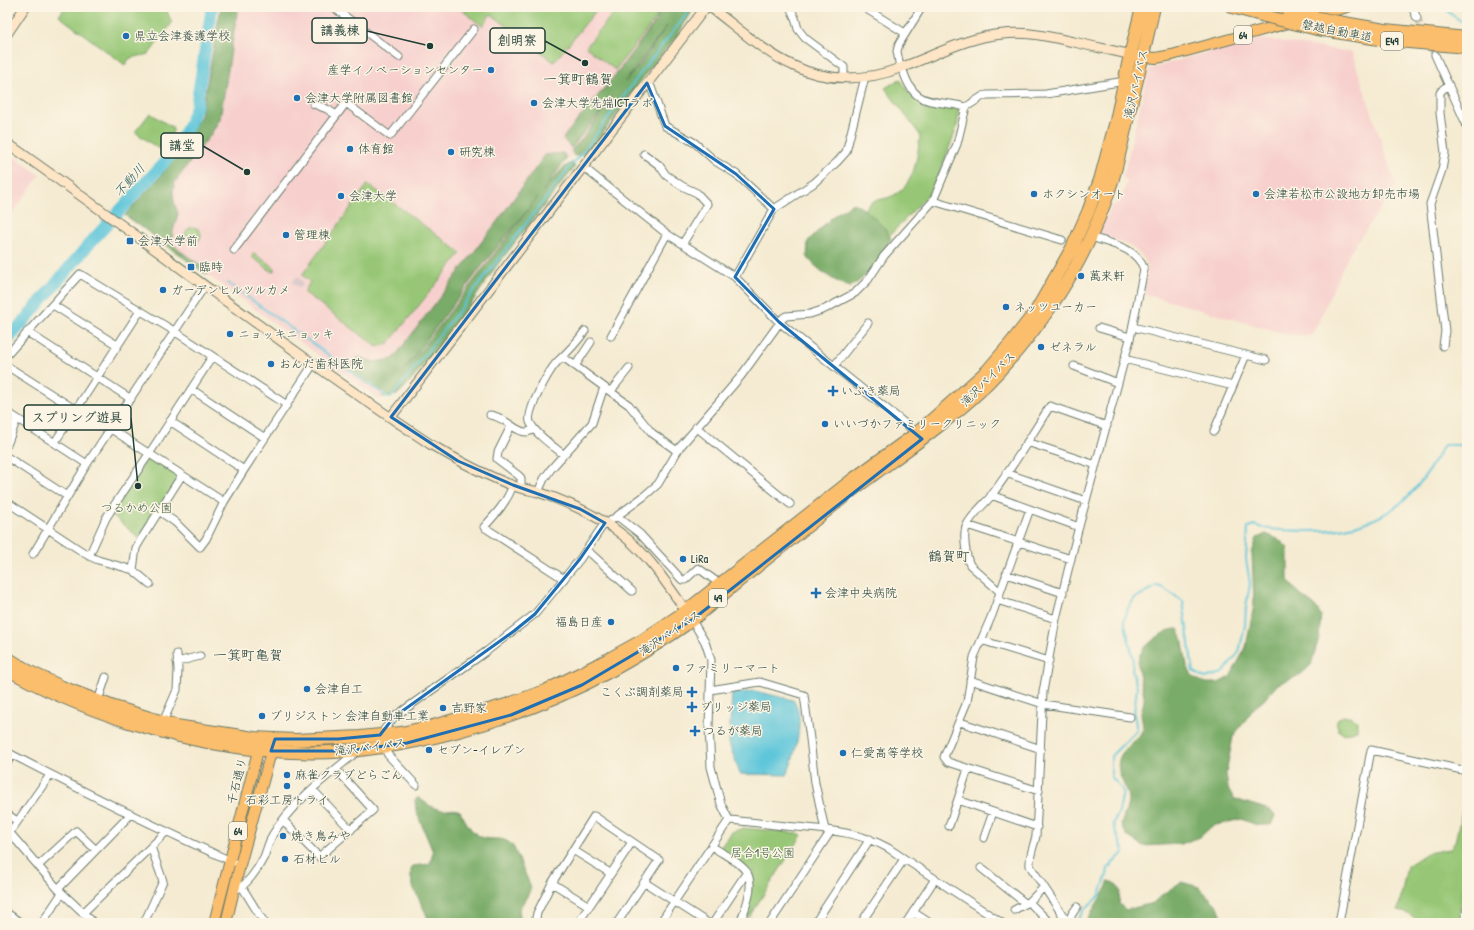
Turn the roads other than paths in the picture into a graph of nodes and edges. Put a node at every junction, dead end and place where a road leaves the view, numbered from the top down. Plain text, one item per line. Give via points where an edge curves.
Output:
1 (25, 7) edge
2 (332, 7) edge
3 (706, 7) edge
4 (710, 7) edge
5 (790, 7) edge
6 (922, 7) edge
7 (1142, 7) edge
8 (1154, 7) edge
9 (1232, 7) edge
10 (1348, 7) edge
11 (1412, 7) edge
12 (868, 11) edge
13 (1267, 12) edge
14 (1417, 18) tunnel mouth
15 (474, 29) dead end
16 (905, 33) junction
17 (7, 34) edge
18 (1467, 38) edge
19 (1467, 47) edge
20 (1137, 56) junction
21 (1434, 56) tunnel mouth
22 (398, 57) dead end
23 (901, 68) junction
24 (865, 77) junction
25 (844, 78) junction
26 (1119, 82) dead end
27 (647, 83) junction
28 (1448, 85) junction
29 (314, 104) dead end
30 (966, 107) junction
31 (336, 115) junction
32 (1467, 126) edge
33 (7, 142) edge
34 (644, 154) dead end
35 (583, 167) junction
36 (933, 200) junction
37 (774, 209) junction
38 (667, 234) junction
39 (1091, 237) junction
40 (1062, 240) dead end
41 (683, 243) junction
42 (234, 250) dead end
43 (735, 277) junction
44 (204, 287) junction
45 (53, 305) junction
46 (140, 311) junction
47 (779, 322) junction
48 (868, 324) dead end
49 (1132, 327) junction
50 (1099, 328) dead end
51 (585, 331) dead end
52 (27, 332) junction
53 (174, 332) junction
54 (611, 336) dead end
55 (1130, 336) junction
56 (591, 342) dead end
57 (117, 345) junction
58 (1443, 346) dead end
59 (7, 355) edge
60 (1246, 355) junction
61 (212, 356) junction
62 (563, 357) junction
63 (1124, 359) junction
64 (1266, 360) dead end
65 (314, 363) junction
66 (7, 366) edge
67 (575, 366) junction
68 (834, 366) junction
69 (1074, 366) dead end
70 (629, 368) dead end
71 (97, 377) junction
72 (1118, 383) junction
73 (1233, 386) junction
74 (191, 389) junction
75 (607, 389) junction
76 (131, 399) junction
77 (287, 405) junction
78 (76, 410) junction
79 (7, 412) edge
80 (490, 415) dead end
81 (391, 417) junction
82 (17, 419) junction
83 (170, 421) junction
84 (511, 426) junction
85 (1107, 426) junction
86 (696, 427) junction
87 (111, 429) junction
88 (535, 430) junction
89 (1214, 431) dead end
90 (919, 436) junction
91 (264, 438) junction
92 (54, 442) junction
93 (1027, 442) junction
94 (7, 446) edge
95 (677, 450) junction
96 (149, 454) junction
97 (563, 454) junction
98 (7, 457) edge
99 (87, 464) junction
100 (1096, 465) junction
101 (244, 470) junction
102 (1006, 473) junction
103 (182, 476) junction
104 (517, 487) junction
105 (538, 492) junction
106 (67, 496) junction
107 (991, 496) junction
108 (1086, 501) junction
109 (7, 502) edge
110 (224, 502) junction
111 (790, 504) dead end
112 (1030, 509) junction
113 (159, 511) junction
114 (617, 516) junction
115 (606, 524) junction
116 (967, 526) junction
117 (1079, 527) junction
118 (48, 528) junction
119 (1018, 542) junction
120 (587, 550) junction
121 (33, 554) dead end
122 (89, 556) junction
123 (1071, 559) junction
124 (133, 570) junction
125 (1006, 574) junction
126 (564, 579) junction
127 (150, 584) dead end
128 (720, 584) junction
129 (632, 591) dead end
130 (1000, 592) junction
131 (1063, 593) junction
132 (997, 600) junction
133 (689, 615) junction
134 (1056, 620) junction
135 (981, 640) junction
136 (177, 654) dead end
137 (200, 656) dead end
138 (7, 658) edge
139 (1049, 661) junction
140 (177, 662) junction
141 (7, 669) edge
142 (106, 677) dead end
143 (970, 680) junction
144 (710, 690) junction
145 (98, 701) junction
146 (1043, 704) junction
147 (1130, 717) dead end
148 (163, 722) junction
149 (960, 722) junction
150 (380, 735) junction
151 (275, 739) junction
152 (259, 744) junction
153 (384, 747) junction
154 (1041, 749) junction
155 (359, 750) junction
156 (271, 751) junction
157 (10, 754) edge
158 (7, 763) edge
159 (336, 769) junction
160 (968, 769) junction
161 (1467, 771) edge
162 (50, 775) junction
163 (416, 785) dead end
164 (313, 790) junction
165 (1039, 791) junction
166 (958, 800) junction
167 (993, 812) junction
168 (7, 814) edge
169 (131, 814) junction
170 (284, 820) junction
171 (729, 820) junction
172 (17, 821) junction
173 (949, 826) dead end
174 (1037, 826) junction
175 (351, 830) junction
176 (828, 830) junction
177 (166, 832) junction
178 (8, 834) edge
179 (984, 838) dead end
180 (870, 839) junction
181 (632, 842) junction
182 (151, 847) junction
183 (716, 849) dead end
184 (96, 850) junction
185 (573, 850) junction
186 (904, 859) junction
187 (230, 861) junction
188 (240, 865) junction
189 (38, 866) junction
190 (981, 868) dead end
191 (747, 872) junction
192 (610, 873) junction
193 (935, 879) junction
194 (644, 882) junction
195 (552, 883) junction
196 (1044, 887) junction
197 (238, 889) junction
198 (60, 891) junction
199 (674, 901) junction
200 (1027, 903) junction
201 (589, 906) junction
202 (1077, 907) dead end
203 (1467, 908) edge
204 (1014, 910) dead end
205 (7, 912) edge
206 (913, 912) junction
207 (82, 913) junction
208 (21, 923) edge
209 (42, 923) edge
210 (94, 923) edge
211 (144, 923) edge
212 (214, 923) edge
213 (226, 923) edge
214 (265, 923) edge
215 (535, 923) edge
216 (578, 923) edge
217 (617, 923) edge
218 (660, 923) edge
219 (708, 923) edge
220 (713, 923) edge
221 (740, 923) edge
222 (770, 923) edge
223 (815, 923) edge
224 (861, 923) edge
225 (906, 923) edge
226 (930, 923) edge
227 (1002, 923) edge
228 (1050, 923) edge
229 (1068, 923) edge
230 (1339, 923) edge
231 (1466, 923) edge

1 - 17 street
2 - 22 street
3 - 27 street
4 - 25 street via 763,47 792,65 819,74
5 - 25 street via 804,38 844,68
6 - 16 street
7 - 20 highway, 滝沢バイパス / 49
8 - 20 highway, 滝沢バイパス / 49
9 - 13 highway, 磐越自動車道 / E49
10 - 20 main road, 64 via 1172,55 1156,58
11 - 14 street
12 - 16 street
13 - 18 highway, 磐越自動車道 / E49, bridge via 1289,12 1386,30
13 - 19 highway, 磐越自動車道 / E49, bridge via 1317,29 1385,40
15 - 31 street via 390,136 346,103
16 - 23 street via 897,51
20 - 23 street via 1036,34 1003,34 972,40
20 - 39 highway, 滝沢バイパス / 49 via 1113,178
20 - 90 highway, 滝沢バイパス / 49 via 1088,212 1036,311 987,371
21 - 28 street
23 - 24 street
23 - 30 street via 908,85 922,99
24 - 25 street
24 - 37 street via 846,152 814,183
26 - 30 street via 1046,94 987,95
27 - 35 street
27 - 37 street via 651,87 665,126 695,143 715,161 736,174
28 - 32 street
28 - 58 street via 1440,93 1445,153 1430,204 1445,331
29 - 31 street via 327,108
30 - 36 street via 957,144
31 - 42 street
33 - 44 street via 107,213
34 - 41 street via 666,175 697,193 708,204
35 - 38 street
35 - 81 street
36 - 40 street
36 - 47 street via 855,293 825,310 786,316
37 - 43 street
38 - 41 street
38 - 54 street
39 - 49 street via 1127,249 1142,264 1144,269
39 - 90 highway, 滝沢バイパス / 49 via 1050,308 1018,348 979,391
41 - 43 street
43 - 47 street
44 - 53 street
44 - 65 street
45 - 46 street via 80,274
45 - 52 street
45 - 57 street
46 - 53 street
46 - 57 street
47 - 68 street
47 - 86 street via 741,376
48 - 68 street
49 - 55 street
49 - 60 street
50 - 55 street
51 - 62 street
52 - 59 street
52 - 71 street
53 - 61 street
53 - 76 street
55 - 63 street
56 - 67 street
57 - 71 street
60 - 64 street
60 - 73 street
61 - 74 street
61 - 77 street
62 - 67 street
62 - 88 street via 550,373 531,409 530,422
63 - 72 street
63 - 73 street
65 - 77 street
65 - 81 street
66 - 78 street
67 - 75 street
68 - 90 street
69 - 72 street
70 - 75 street
71 - 76 street
71 - 78 street
72 - 85 street
73 - 89 street
74 - 83 street
74 - 91 street
75 - 95 street via 629,404 652,433
75 - 97 street via 592,424
76 - 87 street
77 - 91 street
78 - 92 street
79 - 82 street
80 - 84 street via 500,417
81 - 104 street via 458,461
82 - 92 street
82 - 94 street
83 - 96 street
83 - 101 street
84 - 88 street via 526,432
84 - 104 street via 497,459 518,475 520,478
85 - 93 street via 1050,406
85 - 100 street
86 - 95 street
86 - 111 street
87 - 96 street
87 - 99 street
88 - 97 street
90 - 128 highway, 滝沢バイパス / 49 via 847,484
90 - 133 highway, 滝沢バイパス / 49
91 - 101 street
92 - 99 street
93 - 100 street
93 - 102 street
95 - 114 street via 658,484
96 - 103 street
96 - 122 street via 106,518
97 - 105 street via 544,479
98 - 106 street
99 - 106 street
100 - 108 street
101 - 110 street
102 - 107 street
102 - 108 street
103 - 110 street
103 - 113 street
104 - 105 street
104 - 126 street via 484,527
105 - 115 street via 580,509
106 - 118 street
107 - 112 street
107 - 116 street
108 - 117 street
109 - 118 street
110 - 113 street via 200,547 175,522
112 - 117 street
112 - 119 street
113 - 124 street via 136,548
114 - 115 street
114 - 128 street via 640,534 682,580 698,568
115 - 120 street
115 - 133 street via 628,540 652,563
116 - 119 street
116 - 130 street via 965,533 970,565
117 - 123 street
118 - 121 street
118 - 122 street
119 - 123 street
119 - 125 street
120 - 126 street
120 - 129 street
122 - 124 street
123 - 131 street
124 - 127 street
125 - 130 street
125 - 131 street
126 - 150 street via 535,614 394,718
128 - 133 highway, 滝沢バイパス / 49
130 - 132 street
131 - 134 street
132 - 134 street
132 - 135 street
133 - 144 street via 705,642 710,660
133 - 150 highway, 滝沢バイパス / 49 via 545,691 464,718 401,733
133 - 153 highway, 滝沢バイパス / 49 via 614,669 532,707 464,729
134 - 139 street
135 - 139 street
135 - 143 street via 974,657
136 - 140 street
137 - 140 street
138 - 145 highway, 滝沢バイパス / 49 via 30,672
139 - 146 street
140 - 148 street via 177,690
141 - 152 highway, 滝沢バイパス / 49 via 56,695 101,713 154,729 222,745
142 - 145 street
143 - 146 street
143 - 149 street via 967,702
144 - 171 street via 711,767 721,804
144 - 176 street via 760,682 804,695 814,783
145 - 148 highway, 滝沢バイパス / 49
146 - 147 street
146 - 154 street
148 - 152 highway, 滝沢バイパス / 49
149 - 154 street
149 - 160 street via 944,757 948,762
150 - 151 highway, 滝沢バイパス / 49 via 338,739
151 - 152 highway, 滝沢バイパス / 49
151 - 156 main road, 千石通り / 64
152 - 156 highway, 滝沢バイパス / 49
152 - 187 main road, 千石通り / 64
153 - 155 highway, 滝沢バイパス / 49
153 - 163 street via 388,755
154 - 165 street
155 - 156 highway, 滝沢バイパス / 49 via 294,753
155 - 159 street
156 - 188 main road, 千石通り / 64
157 - 158 street
157 - 162 street
159 - 164 street
159 - 175 street via 373,810
160 - 165 street
160 - 166 street
161 - 230 street via 1371,750
162 - 169 street
162 - 172 street
164 - 170 street
164 - 175 street
165 - 174 street
166 - 167 street
166 - 173 street
167 - 174 street
167 - 179 street
168 - 172 street
169 - 177 street
169 - 184 street
170 - 175 street via 319,857
170 - 197 street via 272,836 263,858 250,878
171 - 176 street
171 - 199 street
172 - 178 street
174 - 196 street via 1029,861
176 - 180 street
176 - 222 street
177 - 182 street
177 - 187 street
178 - 189 street
180 - 186 street
180 - 223 street
181 - 185 street via 594,816
181 - 192 street
181 - 194 street via 659,860
182 - 207 street
182 - 211 street via 163,881
183 - 191 street
184 - 189 street via 76,831
184 - 198 street
185 - 192 street
185 - 195 street
186 - 193 street
186 - 224 street
187 - 188 street
187 - 212 main road, 千石通り / 64
188 - 197 main road, 千石通り / 64
189 - 198 street
190 - 200 street
191 - 220 street
191 - 221 street via 750,888
192 - 201 street
193 - 206 street
193 - 227 street
194 - 199 street
194 - 217 street
195 - 201 street
195 - 215 street via 537,913
196 - 200 street
196 - 229 street
197 - 213 main road, 千石通り / 64
197 - 214 street
198 - 207 street
198 - 209 street
199 - 218 street
199 - 219 street
200 - 204 street
200 - 228 street
201 - 216 street
202 - 229 street
203 - 231 street
205 - 208 street
206 - 225 street
206 - 226 street
207 - 210 street

